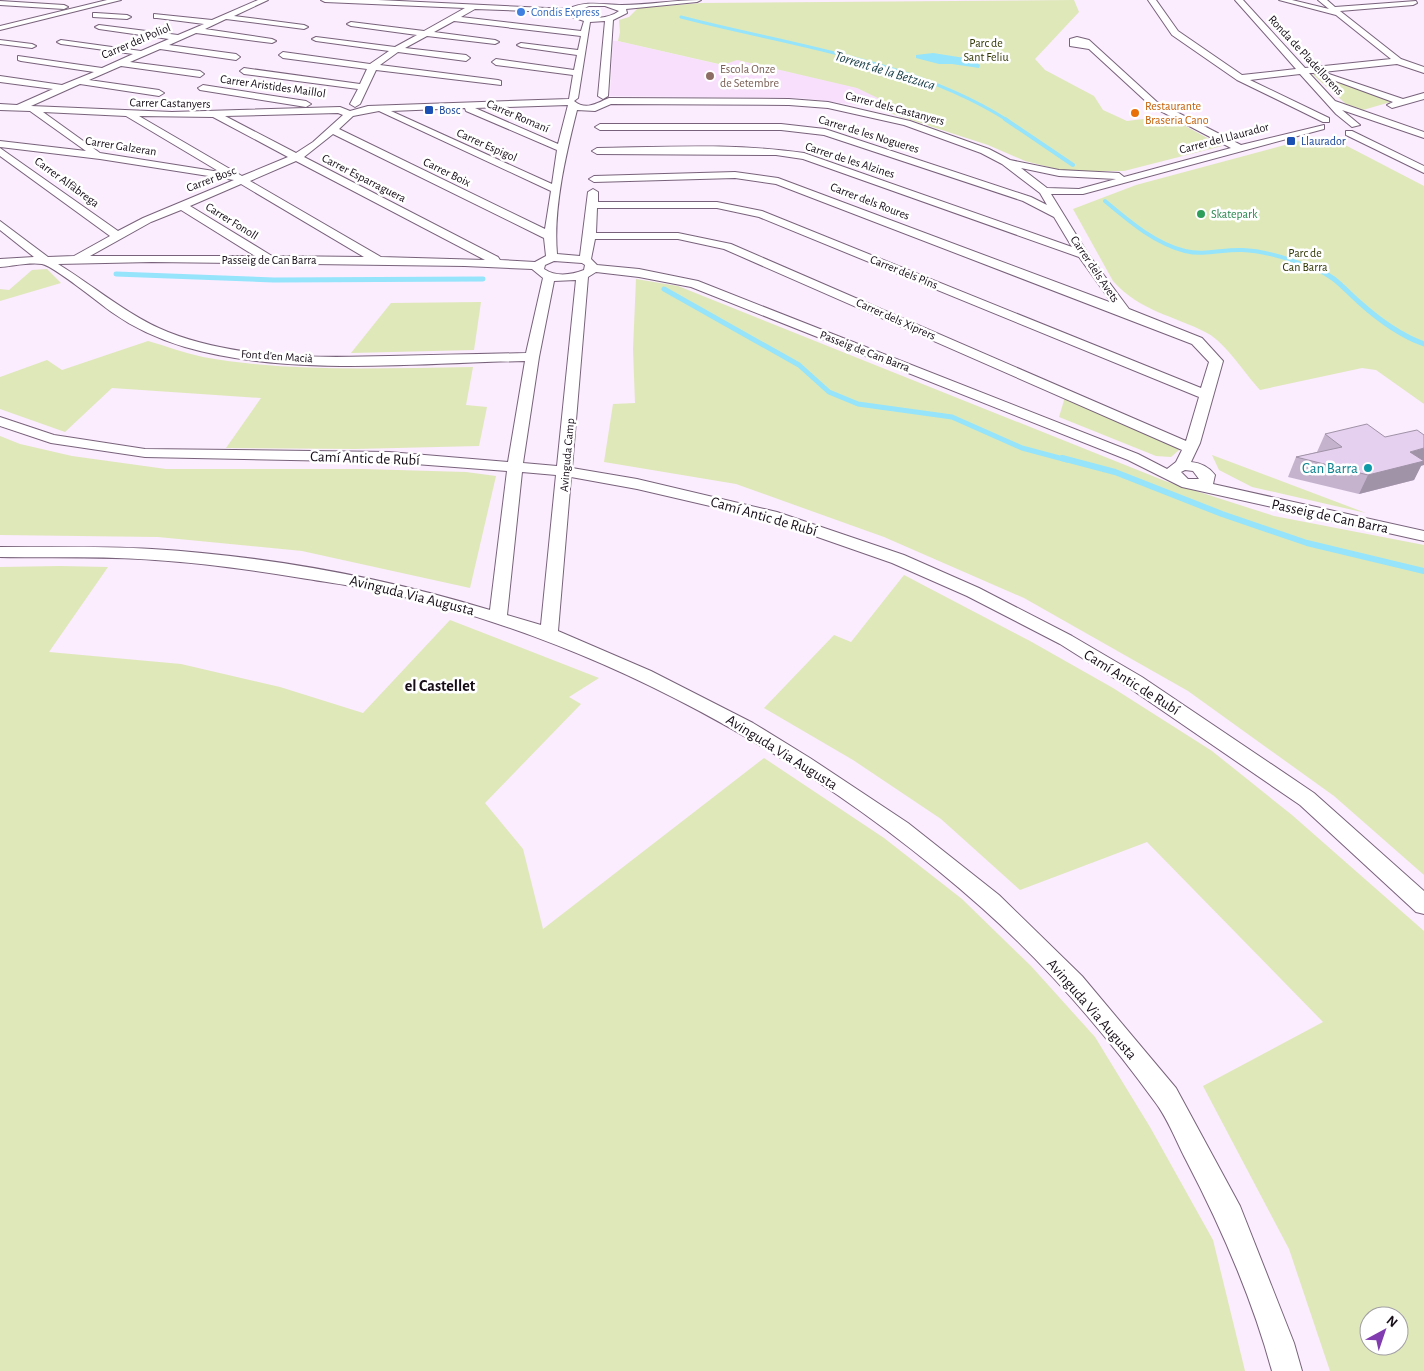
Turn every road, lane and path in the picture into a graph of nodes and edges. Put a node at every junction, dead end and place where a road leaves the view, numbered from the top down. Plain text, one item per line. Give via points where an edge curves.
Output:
1 (94, 0) edge
2 (117, 0) edge
3 (264, 0) edge
4 (326, 0) edge
5 (627, 0) edge
6 (697, 0) edge
7 (1152, 0) edge
8 (1239, 0) edge
9 (1283, 0) edge
10 (1322, 0) edge
11 (0, 2) edge
12 (1409, 2) edge
13 (474, 6) junction
14 (618, 6) junction
15 (86, 8) junction
16 (1424, 9) edge
17 (1336, 11) junction
18 (69, 12) junction
19 (570, 12) junction
20 (157, 16) dead end
21 (128, 17) dead end
22 (224, 17) junction
23 (0, 18) edge
24 (453, 18) junction
25 (609, 18) junction
26 (587, 19) junction
27 (35, 20) junction
28 (212, 22) junction
29 (19, 23) junction
30 (351, 24) dead end
31 (44, 27) dead end
32 (99, 27) dead end
33 (304, 27) dead end
34 (0, 28) edge
35 (194, 30) junction
36 (425, 33) junction
37 (585, 34) junction
38 (177, 37) junction
39 (316, 39) dead end
40 (272, 41) dead end
41 (0, 42) edge
42 (61, 42) dead end
43 (495, 42) dead end
44 (157, 45) junction
45 (521, 45) dead end
46 (32, 46) dead end
47 (1090, 46) dead end
48 (397, 49) junction
49 (140, 53) junction
50 (582, 53) junction
51 (283, 55) dead end
52 (236, 57) dead end
53 (21, 58) dead end
54 (466, 58) dead end
55 (1398, 61) junction
56 (496, 62) dead end
57 (117, 63) junction
58 (373, 66) junction
59 (102, 70) junction
60 (1424, 70) edge
61 (244, 71) dead end
62 (1308, 72) junction
63 (578, 73) junction
64 (200, 74) dead end
65 (1240, 78) junction
66 (0, 79) edge
67 (75, 81) junction
68 (498, 83) dead end
69 (362, 87) junction
70 (62, 88) junction
71 (203, 88) dead end
72 (159, 93) dead end
73 (1424, 96) edge
74 (604, 101) junction
75 (572, 102) junction
76 (1403, 102) junction
77 (355, 104) junction
78 (1334, 104) junction
79 (463, 106) junction
80 (0, 107) edge
81 (18, 108) junction
82 (32, 109) junction
83 (340, 109) junction
84 (368, 109) junction
85 (380, 110) junction
86 (350, 114) junction
87 (1362, 114) junction
88 (129, 115) junction
89 (217, 116) junction
90 (1346, 119) junction
91 (1323, 124) junction
92 (332, 130) junction
93 (1344, 131) junction
94 (1424, 135) edge
95 (0, 144) edge
96 (1239, 148) junction
97 (562, 150) junction
98 (0, 151) edge
99 (597, 152) junction
100 (100, 156) junction
101 (295, 158) junction
102 (1006, 162) junction
103 (1424, 170) edge
104 (1135, 176) junction
105 (240, 180) junction
106 (557, 190) junction
107 (1044, 191) junction
108 (1079, 192) junction
109 (181, 205) junction
110 (591, 205) junction
111 (1063, 210) junction
112 (0, 224) edge
113 (118, 236) junction
114 (550, 236) junction
115 (590, 236) junction
116 (1083, 255) junction
117 (552, 258) junction
118 (75, 259) junction
119 (269, 260) junction
120 (46, 261) junction
121 (379, 261) junction
122 (0, 263) edge
123 (500, 263) junction
124 (539, 266) junction
125 (586, 268) junction
126 (549, 277) junction
127 (1125, 312) junction
128 (532, 358) junction
129 (1206, 395) junction
130 (0, 421) edge
131 (1191, 448) junction
132 (515, 466) junction
133 (566, 471) junction
134 (1190, 473) junction
135 (1424, 536) edge
136 (0, 552) edge
137 (498, 617) junction
138 (549, 634) junction
139 (1424, 906) edge
140 (1287, 1371) edge

1 - 15 street
2 - 15 street
3 - 22 street, Carrer del Poliol
4 - 13 street
5 - 14 street
6 - 14 street
7 - 65 street via 1175,33
8 - 62 street, Ronda de Pladellorens
9 - 17 street
10 - 17 street
11 - 15 street
12 - 16 street
12 - 17 street
13 - 19 street
13 - 24 street
14 - 19 street via 582,5
14 - 25 street via 623,13
15 - 18 street
17 - 55 street
18 - 21 street
18 - 27 street
19 - 26 street
20 - 28 street
22 - 28 street, Carrer del Poliol
22 - 33 street
23 - 27 street
24 - 36 street
24 - 37 street
25 - 26 street
25 - 74 street, Avinguda Camp
26 - 37 street
27 - 29 street
28 - 35 street, Carrer del Poliol
29 - 31 street
29 - 34 street
30 - 36 street
32 - 38 street
35 - 38 street, Carrer del Poliol
35 - 40 street
36 - 43 street
36 - 48 street
37 - 50 street
38 - 44 street, Carrer del Poliol
39 - 48 street
41 - 46 street
42 - 49 street
44 - 49 street, Carrer del Poliol
44 - 52 street
45 - 50 street
47 - 96 street via 1154,104
48 - 54 street
48 - 58 street
49 - 57 street, Carrer del Poliol
50 - 63 street
51 - 58 street
53 - 59 street
55 - 60 street
55 - 62 street
56 - 63 street
57 - 59 street, Carrer del Poliol
57 - 64 street
58 - 68 street
58 - 69 street
59 - 67 street, Carrer del Poliol
61 - 69 street
62 - 65 street
62 - 76 street
62 - 78 street, Ronda de Pladellorens
63 - 75 street
65 - 91 street
66 - 70 street
67 - 70 street, Carrer del Poliol
67 - 72 street
69 - 77 street
70 - 81 street, Carrer del Poliol
71 - 83 street, Carrer Aristides Maillol
73 - 76 street
74 - 75 street via 585,108
74 - 75 street via 586,95
74 - 99 street, Avinguda Camp
74 - 102 street, Carrer dels Castanyers via 828,104 907,123
75 - 79 street
75 - 97 street
76 - 87 street
77 - 83 street
77 - 84 street
78 - 87 street
78 - 90 street, Ronda de Pladellorens
79 - 85 street
79 - 97 street, Carrer Romaní
80 - 81 street, Carrer Castanyers
81 - 82 street, Carrer Castanyers
82 - 88 street, Carrer Castanyers
82 - 100 street
83 - 86 street
83 - 89 street, Carrer Castanyers
84 - 85 street
84 - 86 street
85 - 106 street, Carrer Espigol
86 - 92 street, Carrer Bosc
87 - 90 street
87 - 94 street
88 - 89 street, Carrer Castanyers
88 - 105 street
89 - 101 street, Carrer Esparraguera
90 - 93 street, Ronda de Pladellorens
91 - 93 street
91 - 93 street via 1338,120
91 - 96 street, Carrer del Llaurador
92 - 101 street, Carrer Bosc
92 - 114 street, Carrer Boix
93 - 103 street
95 - 100 street, Carrer Galzeran
96 - 104 street, Carrer del Llaurador
97 - 106 street
98 - 113 street, Carrer Alfàbrega
99 - 110 street, Avinguda Camp
99 - 111 street, Carrer de les Nogueres via 781,127 825,132
99 - 116 street, Carrer de les Alzines via 677,150 776,152 804,156
99 - 127 street, Carrer dels Roures via 778,181
100 - 105 street, Carrer Galzeran
101 - 105 street, Carrer Bosc
101 - 123 street, Carrer Esparraguera
102 - 104 street, Carrer del Llaurador via 1059,173
102 - 107 street, Carrer dels Castanyers
104 - 107 street, Carrer del Llaurador via 1066,183
104 - 108 street, Carrer del Llaurador
105 - 109 street, Carrer Bosc
105 - 121 street, Carrer Galzeran
106 - 114 street
107 - 108 street, Carrer del Llaurador
107 - 111 street, Carrer dels Castanyers
108 - 111 street
109 - 113 street, Carrer Bosc
109 - 119 street, Carrer Fonoll
110 - 115 street, Avinguda Camp
110 - 129 street, Carrer dels Pins via 717,205 762,214
111 - 116 street, Carrer dels Avets
112 - 120 street, Font d'en Macià
113 - 118 street, Carrer Bosc
114 - 117 street
115 - 125 street, Avinguda Camp
115 - 131 street, Carrer dels Xiprers via 678,236 727,246
116 - 127 street, Carrer dels Avets
117 - 124 street
117 - 125 street
118 - 119 street, Passeig de Can Barra
118 - 120 street, Passeig de Can Barra
119 - 121 street, Passeig de Can Barra
120 - 122 street, Passeig de Can Barra
120 - 128 street, Font d'en Macià via 120,312 162,334 224,352 268,358 342,361
121 - 123 street, Passeig de Can Barra
123 - 124 street, Passeig de Can Barra
124 - 126 street via 538,270
125 - 126 street
125 - 133 street, Avinguda Camp
125 - 134 street, Passeig de Can Barra via 639,273 694,284 1144,464
126 - 128 street
127 - 129 street, Carrer dels Avets via 1197,341 1216,361
128 - 132 street
129 - 131 street, Carrer dels Avets
130 - 132 street, Camí Antic de Rubí via 51,439 145,453 389,457
131 - 134 street via 1197,460
132 - 133 street, Camí Antic de Rubí
132 - 137 street
133 - 138 street, Avinguda Camp
133 - 139 street, Camí Antic de Rubí via 772,515 898,558 973,592 1074,645 1135,682 1307,799
134 - 135 street, Passeig de Can Barra via 1223,492
136 - 137 street, Avinguda Via Augusta via 150,554 275,567 373,584
137 - 138 street, Avinguda Via Augusta
138 - 140 street, Avinguda Via Augusta via 691,698 803,762 901,829 991,902 1074,983 1167,1098 1230,1216

